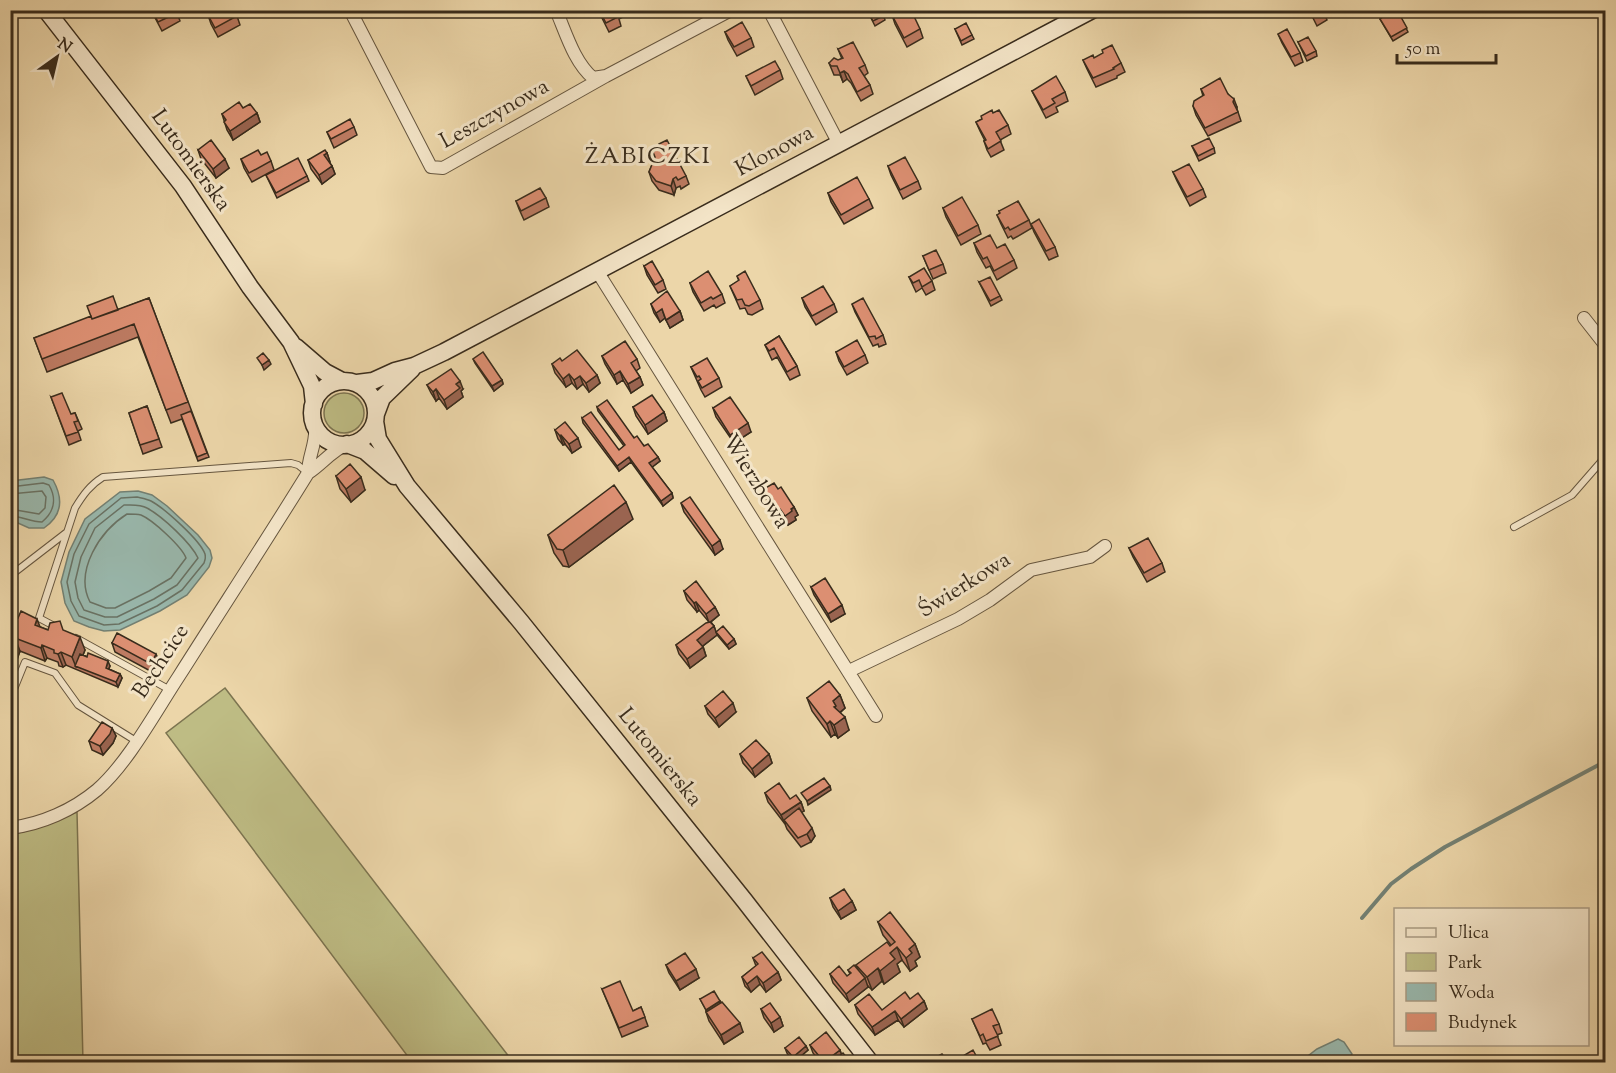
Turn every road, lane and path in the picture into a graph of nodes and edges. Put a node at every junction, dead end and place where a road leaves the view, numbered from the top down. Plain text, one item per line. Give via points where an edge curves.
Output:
1 (46, 10) edge
2 (350, 10) edge
3 (556, 10) edge
4 (731, 10) edge
5 (770, 10) edge
6 (1092, 10) edge
7 (606, 76) junction
8 (839, 144) junction
9 (597, 271) junction
10 (1584, 318) dead end
11 (291, 342) junction
12 (1605, 346) edge
13 (414, 366) junction
14 (349, 382) junction
15 (314, 404) junction
16 (376, 418) junction
17 (315, 426) junction
18 (347, 444) junction
19 (1605, 456) edge
20 (308, 472) junction
21 (407, 486) junction
22 (1514, 527) dead end
23 (68, 531) junction
24 (1105, 546) dead end
25 (10, 576) edge
26 (59, 628) edge
27 (69, 634) edge
28 (849, 671) junction
29 (170, 690) junction
30 (10, 699) edge
31 (876, 716) dead end
32 (136, 741) junction
33 (10, 828) edge
34 (870, 1062) edge

1 - 11 main road, Lutomierska via 183,186
2 - 7 street, Leszczynowa via 430,167 443,168
3 - 7 street via 585,71 593,78
4 - 7 street
5 - 8 street
6 - 8 main road, Klonowa
8 - 9 main road, Klonowa
9 - 13 main road, Klonowa
9 - 28 street, Wierzbowa
10 - 12 street
11 - 14 main road, Lutomierska via 325,372
11 - 15 main road, Lutomierska via 312,386
13 - 14 main road, Klonowa via 373,381
13 - 16 main road, Klonowa via 382,398
14 - 15 main road via 327,386
14 - 16 main road via 369,392
15 - 17 main road
16 - 18 main road via 362,440
16 - 21 main road, Lutomierska via 378,439
17 - 18 main road via 325,438
17 - 20 street, Bechcice
18 - 20 street, Bechcice
18 - 21 main road, Lutomierska via 364,451
19 - 22 lane via 1572,495
20 - 23 lane via 291,463 103,477 83,495
20 - 29 street, Bechcice
21 - 34 main road, Lutomierska via 521,622
23 - 25 lane
23 - 26 lane via 39,618
24 - 28 street, Świerkowa via 1090,557 1030,570 958,619
27 - 29 lane
28 - 31 street, Wierzbowa
29 - 32 street, Bechcice
30 - 32 lane via 25,662 55,673 78,705
32 - 33 street, Bechcice via 109,777 86,799 45,819

